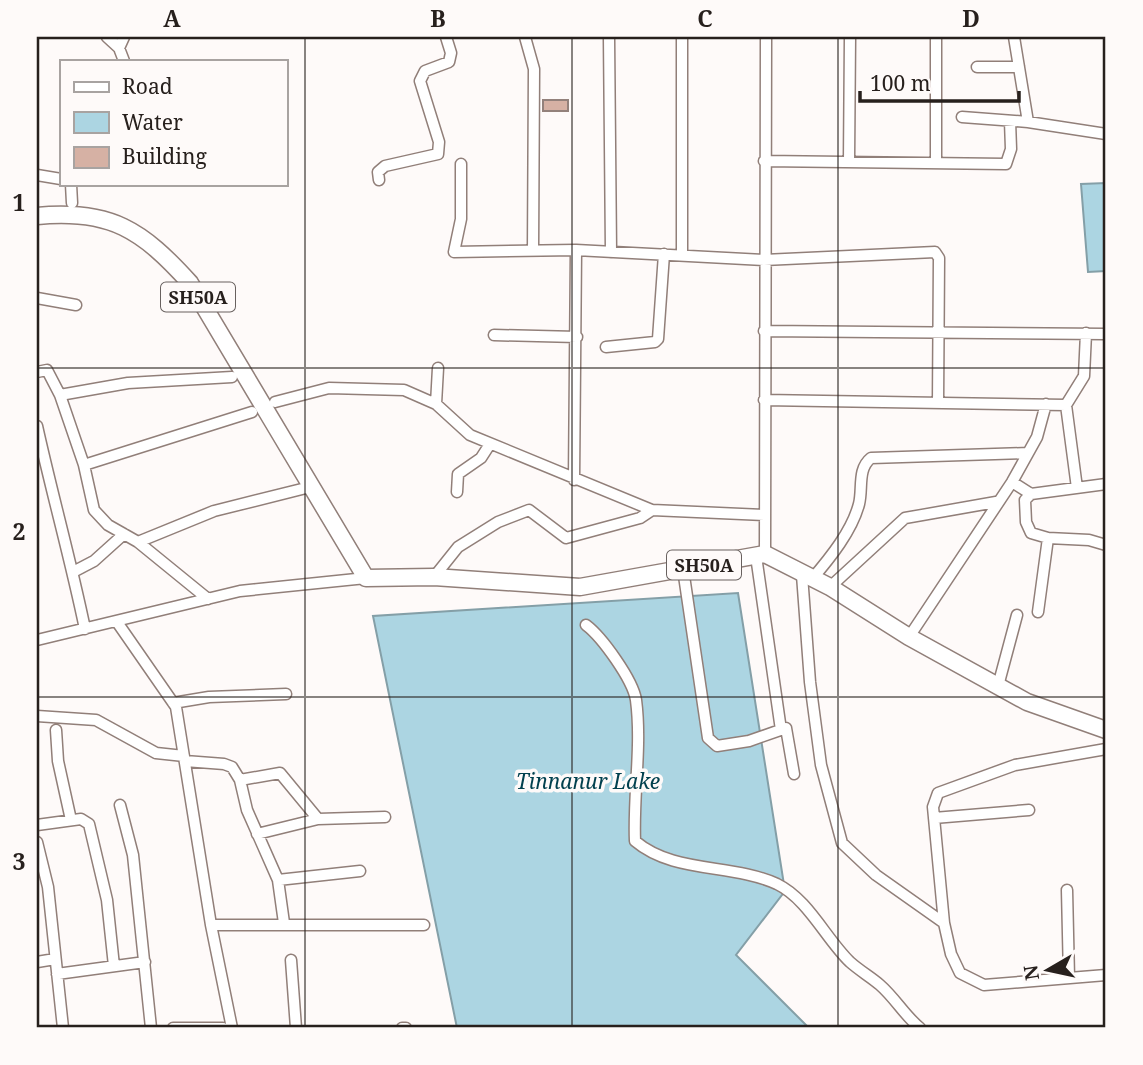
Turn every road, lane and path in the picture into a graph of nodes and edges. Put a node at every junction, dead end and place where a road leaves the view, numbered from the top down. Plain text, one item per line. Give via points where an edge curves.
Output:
1 (107, 37) edge
2 (124, 37) edge
3 (446, 37) edge
4 (524, 37) edge
5 (610, 37) edge
6 (682, 37) edge
7 (766, 37) edge
8 (850, 37) edge
9 (936, 37) edge
10 (1014, 37) edge
11 (120, 48) junction
12 (124, 60) edge
13 (1019, 66) junction
14 (977, 67) dead end
15 (962, 117) dead end
16 (1010, 121) junction
17 (1028, 122) junction
18 (1106, 134) edge
19 (764, 161) junction
20 (849, 161) junction
21 (936, 161) junction
22 (460, 164) dead end
23 (37, 175) edge
24 (60, 179) edge
25 (379, 180) dead end
26 (71, 186) edge
27 (72, 203) dead end
28 (37, 216) edge
29 (576, 250) junction
30 (533, 251) junction
31 (611, 251) junction
32 (664, 254) junction
33 (682, 256) junction
34 (764, 260) junction
35 (37, 298) edge
36 (76, 305) dead end
37 (764, 331) junction
38 (940, 332) junction
39 (1086, 334) junction
40 (1106, 334) edge
41 (494, 335) dead end
42 (577, 337) junction
43 (606, 347) dead end
44 (438, 368) dead end
45 (37, 372) edge
46 (232, 377) dead end
47 (60, 395) junction
48 (764, 400) junction
49 (275, 402) dead end
50 (938, 403) junction
51 (436, 404) junction
52 (1046, 404) junction
53 (1066, 405) junction
54 (252, 412) dead end
55 (37, 426) edge
56 (490, 444) junction
57 (1028, 453) junction
58 (84, 465) junction
59 (574, 480) junction
60 (1012, 482) junction
61 (1106, 484) edge
62 (310, 487) junction
63 (1077, 488) junction
64 (457, 492) dead end
65 (1031, 494) junction
66 (996, 502) junction
67 (652, 510) junction
68 (765, 515) junction
69 (124, 534) junction
70 (1048, 538) junction
71 (138, 542) junction
72 (1106, 545) edge
73 (761, 555) junction
74 (683, 569) junction
75 (73, 572) junction
76 (434, 577) junction
77 (807, 577) junction
78 (366, 578) junction
79 (830, 587) junction
80 (208, 599) junction
81 (1038, 612) dead end
82 (1017, 615) dead end
83 (117, 622) junction
84 (586, 625) dead end
85 (85, 629) junction
86 (909, 637) junction
87 (37, 640) edge
88 (998, 686) junction
89 (286, 694) dead end
90 (173, 703) junction
91 (37, 716) edge
92 (56, 730) dead end
93 (781, 730) junction
94 (1106, 730) edge
95 (1106, 750) edge
96 (184, 759) junction
97 (794, 774) dead end
98 (240, 780) junction
99 (120, 805) dead end
100 (1029, 810) dead end
101 (385, 817) dead end
102 (934, 818) junction
103 (71, 820) junction
104 (318, 820) junction
105 (37, 825) edge
106 (257, 834) junction
107 (37, 842) edge
108 (360, 871) dead end
109 (278, 880) junction
110 (1067, 890) dead end
111 (284, 923) junction
112 (944, 923) junction
113 (211, 925) junction
114 (424, 925) dead end
115 (55, 959) junction
116 (290, 960) dead end
117 (37, 962) edge
118 (145, 962) junction
119 (114, 966) junction
120 (57, 974) junction
121 (1106, 975) edge
122 (1069, 978) junction
123 (189, 1027) edge
124 (63, 1028) edge
125 (151, 1028) edge
126 (173, 1028) edge
127 (223, 1028) edge
128 (232, 1028) edge
129 (296, 1028) edge
130 (920, 1028) edge

1 - 11 street
2 - 11 street
3 - 25 street via 449,62 425,71 421,81 439,142 438,154 385,166 378,172
4 - 30 street via 534,69
5 - 31 street
6 - 33 street
7 - 19 street
8 - 20 street
9 - 21 street
10 - 13 street
11 - 12 street
13 - 14 street
13 - 17 street
15 - 16 street
16 - 17 street
16 - 21 street via 1011,149 1006,164
17 - 18 street
19 - 20 street
19 - 34 street
20 - 21 street
22 - 30 street via 461,219 454,252
23 - 24 street
26 - 27 street
28 - 62 main road, SH50A via 90,217 120,225 145,237 163,253 190,283
29 - 30 street
29 - 31 street
29 - 42 street
31 - 32 street
32 - 33 street
32 - 43 street via 658,339
33 - 34 street
34 - 37 street
34 - 38 street via 930,250 939,258
35 - 36 street
37 - 38 street
37 - 48 street
38 - 39 street
38 - 50 street
39 - 40 street
39 - 53 street via 1084,376
41 - 42 street
42 - 59 street
44 - 51 street
45 - 47 street via 47,370
46 - 47 street via 128,383
47 - 58 street
48 - 50 street
48 - 68 street
49 - 51 street via 329,388 404,390
50 - 52 street
51 - 56 street via 470,436
52 - 53 street
52 - 57 street
53 - 63 street
54 - 58 street
55 - 75 street
56 - 59 street
56 - 64 street via 481,458 458,474
57 - 60 street
57 - 77 street via 871,458 862,470 853,518 828,561
58 - 69 street via 94,510
59 - 67 street
60 - 65 street
60 - 66 street
61 - 63 street
62 - 71 street via 214,511
62 - 78 main road, SH50A
63 - 65 street
65 - 70 street via 1025,500 1028,529
66 - 79 street via 905,518
66 - 86 street
67 - 68 street
67 - 76 street via 640,518 566,538 529,510 498,522 458,547
68 - 73 street
69 - 71 street
69 - 75 street via 94,561
70 - 72 street
70 - 81 street
71 - 80 street
73 - 74 main road, SH50A
73 - 77 main road, SH50A
73 - 93 street
74 - 76 main road, SH50A via 580,587
74 - 93 street via 708,738 717,747
75 - 85 street
76 - 78 main road, SH50A
77 - 79 main road, SH50A
77 - 112 street via 810,682 821,765 842,843 876,875
78 - 80 street via 240,591
79 - 86 main road, SH50A
80 - 83 street
82 - 88 street
83 - 85 street
83 - 90 street
84 - 130 street via 617,662 636,698 635,841 651,854 779,885 850,962 880,985
85 - 87 street
86 - 88 main road, SH50A
88 - 94 main road, SH50A via 1027,702
89 - 90 street
90 - 96 street
91 - 96 street via 96,720 148,749
92 - 103 street
93 - 97 street via 786,728
95 - 102 street via 1015,765 944,790 934,799
96 - 98 street via 232,767
96 - 113 street
98 - 104 street via 280,773
98 - 106 street
99 - 118 street via 133,855
100 - 102 street
101 - 104 street
102 - 112 street
103 - 105 street
103 - 119 street via 85,821 93,831
104 - 106 street
106 - 109 street
107 - 115 street via 48,887
108 - 109 street
109 - 111 street
110 - 122 street
111 - 113 street
111 - 114 street
112 - 122 street via 960,973 972,981 984,985
113 - 128 street
115 - 117 street
115 - 120 street
116 - 129 street
118 - 119 street
118 - 125 street
119 - 120 street
120 - 124 street
121 - 122 street
123 - 126 street
123 - 127 street

